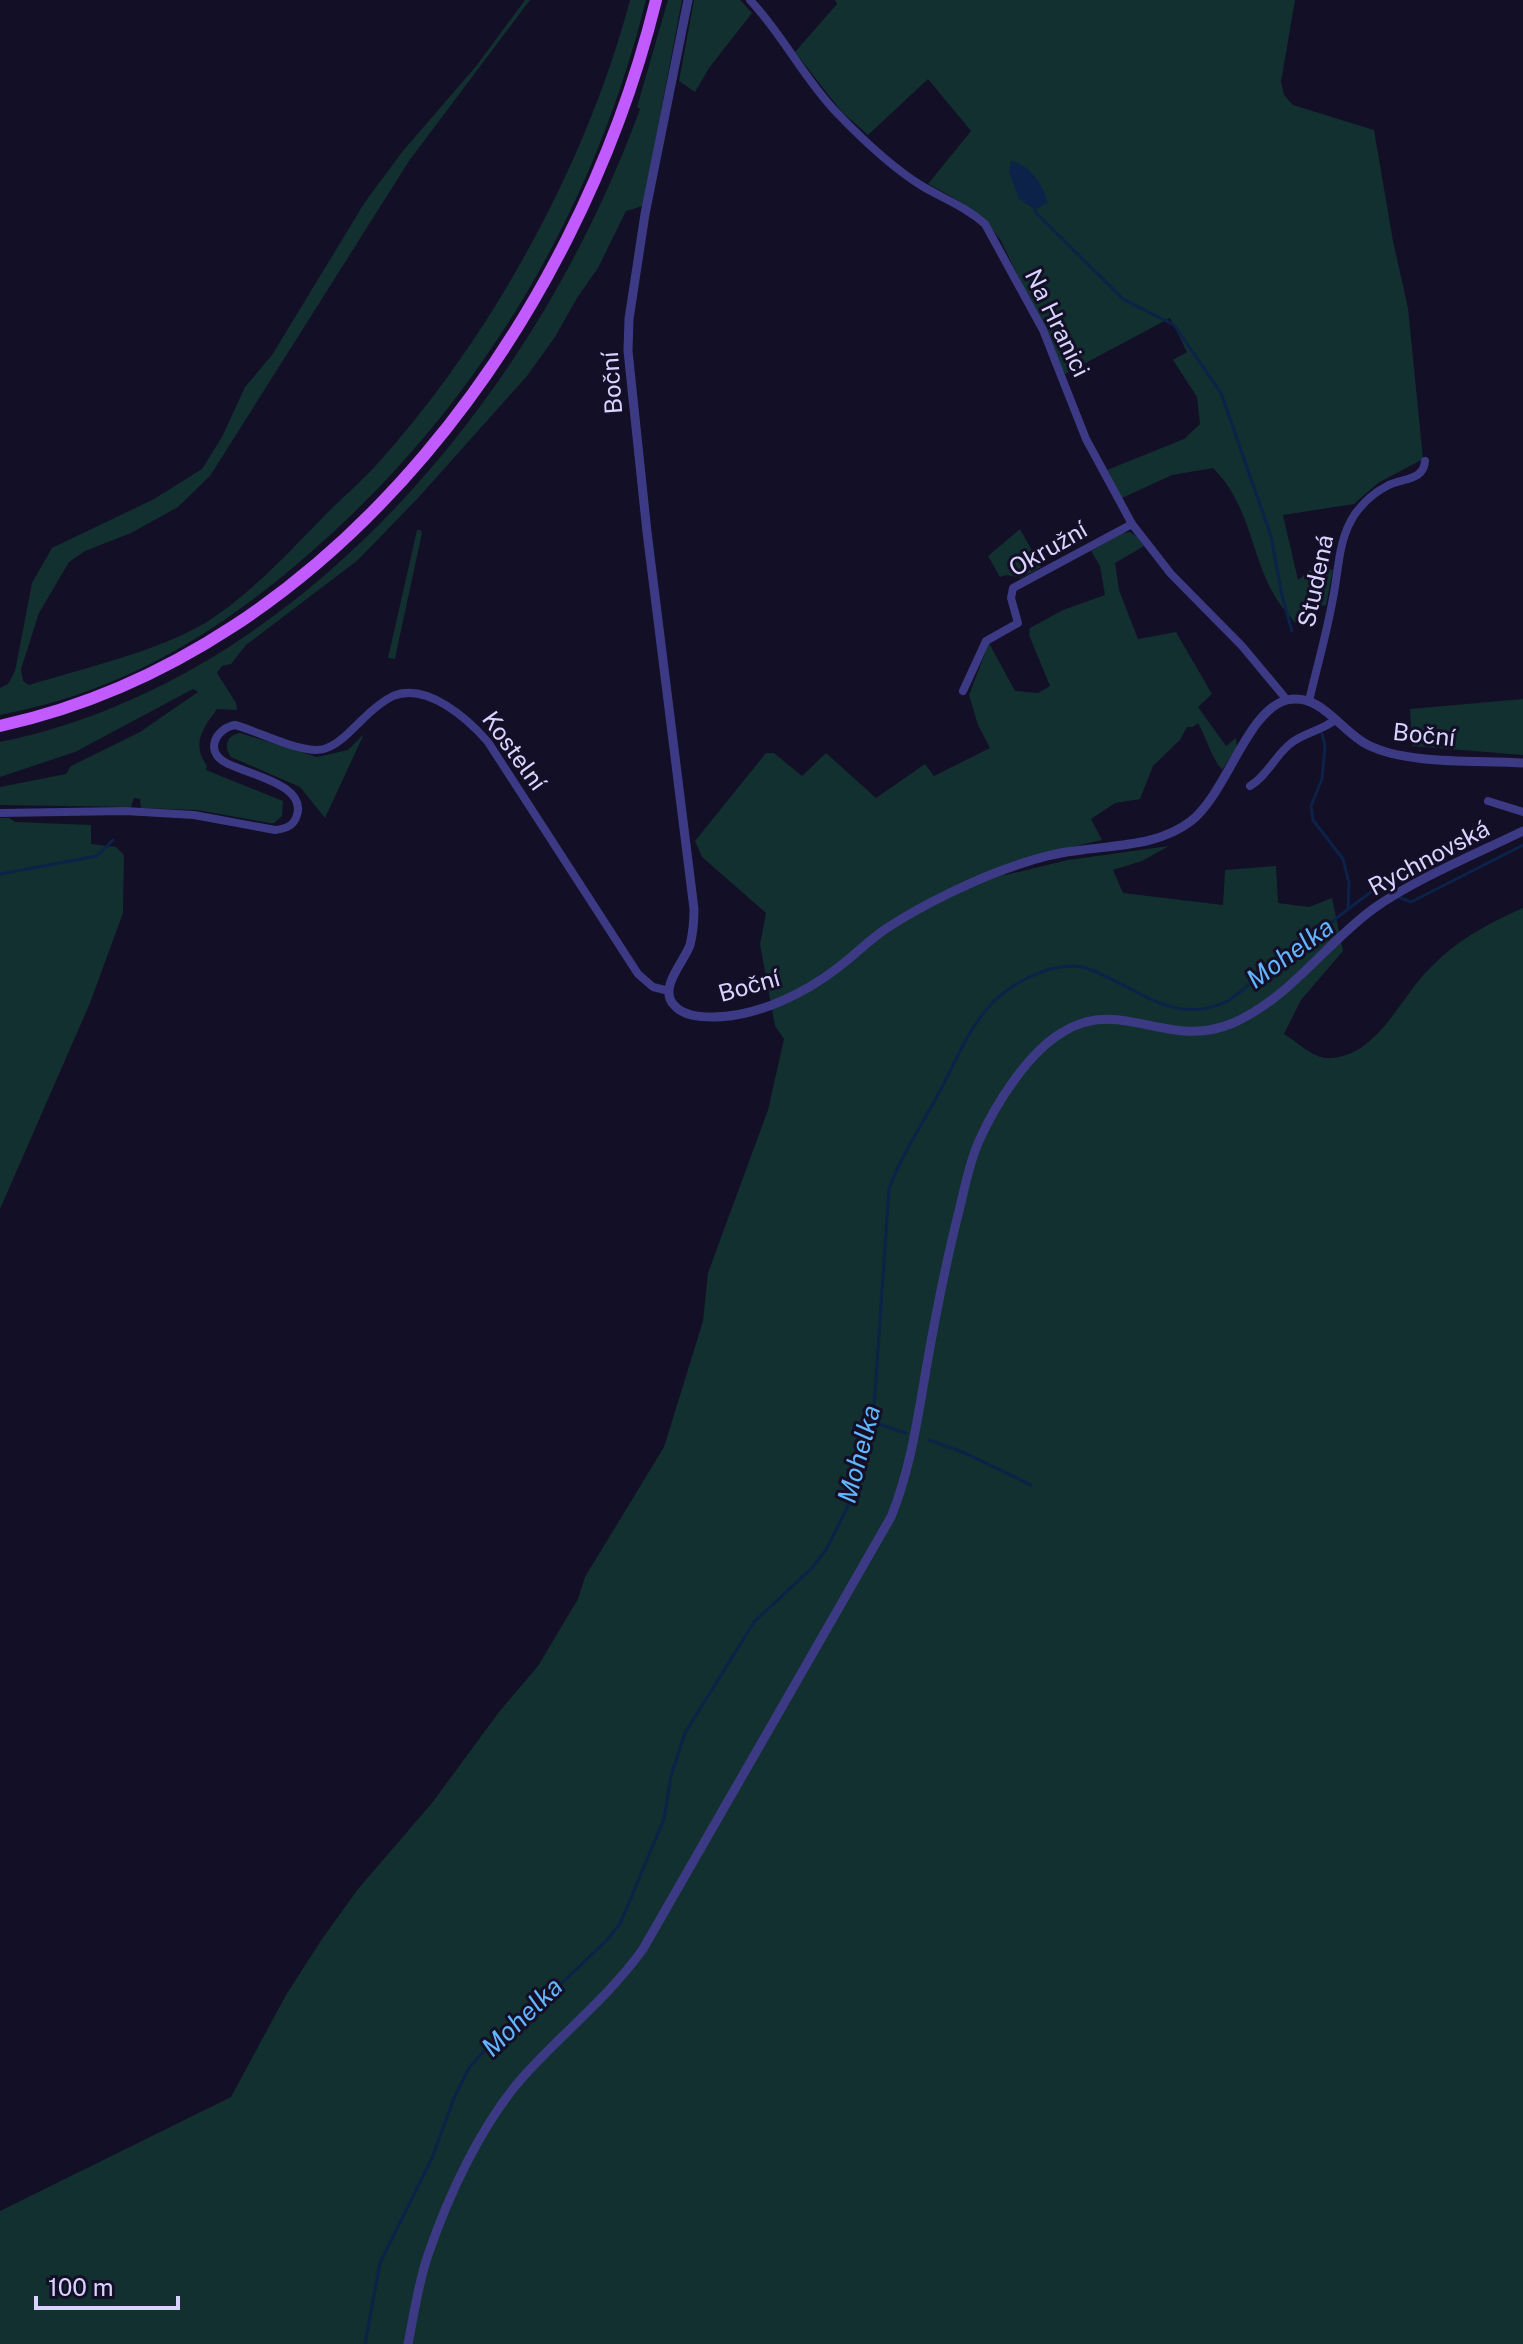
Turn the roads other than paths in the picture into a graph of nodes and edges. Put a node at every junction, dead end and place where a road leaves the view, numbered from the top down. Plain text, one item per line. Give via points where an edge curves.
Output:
1 (656, 0) edge
2 (688, 0) edge
3 (750, 0) edge
4 (1425, 461) dead end
5 (1132, 524) junction
6 (963, 691) dead end
7 (1287, 700) junction
8 (1309, 701) junction
9 (1335, 720) junction
10 (0, 726) edge
11 (1523, 763) edge
12 (1250, 786) dead end
13 (1488, 801) dead end
14 (1523, 812) edge
15 (0, 813) edge
16 (1523, 831) edge
17 (669, 991) junction
18 (408, 2344) edge

1 - 10 main road via 618,127 576,226 494,364 417,462 303,573 209,642 112,693
2 - 17 street, Boční via 629,319 628,351 694,909 692,936
3 - 5 street, Na Hranici via 837,114 900,170 985,224 1043,330 1086,439
4 - 8 street, Studená via 1419,475 1387,485 1350,522
5 - 6 street, Okružní via 1013,588 1018,623 986,641
5 - 7 street, Na Hranici
7 - 8 street
7 - 17 street, Boční via 1258,720 1215,795 1179,830 1147,842 1077,850 1017,865 886,928 837,969 750,1012 690,1015 674,1005
8 - 9 street, Boční
9 - 11 street, Boční via 1379,751
9 - 12 street via 1289,744
13 - 14 street
15 - 17 street, Kostelní via 125,811 283,829 297,814 294,796 222,761 215,749 219,732 235,725 313,750 327,749 395,695 423,696 463,716 488,742 638,974 653,987
16 - 18 street, Rychnovská via 1371,911 1282,993 1246,1016 1194,1033 1114,1018 1091,1020 1050,1041 1003,1098 971,1161 940,1288 908,1467 891,1517 643,1949 604,1997 525,2075 492,2120 436,2234

